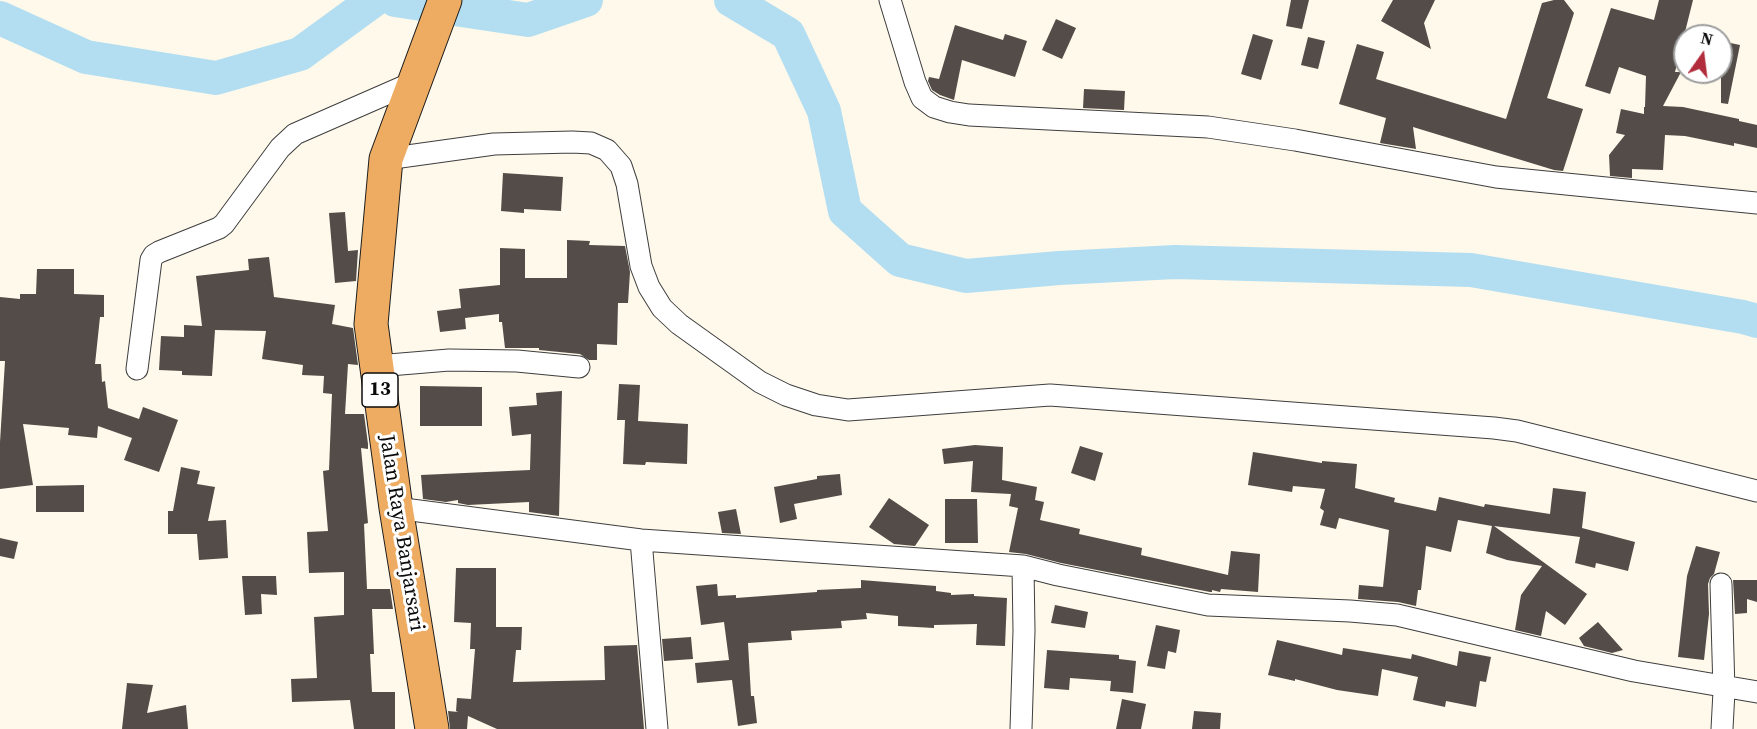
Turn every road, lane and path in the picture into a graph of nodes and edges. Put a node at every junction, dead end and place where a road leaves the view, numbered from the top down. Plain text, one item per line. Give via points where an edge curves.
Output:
1 (445, 0) edge
2 (890, 0) edge
3 (419, 69) junction
4 (386, 159) junction
5 (1757, 203) edge
6 (377, 366) junction
7 (579, 367) dead end
8 (137, 369) dead end
9 (1757, 491) edge
10 (396, 508) junction
11 (641, 540) junction
12 (1023, 566) junction
13 (1721, 584) dead end
14 (1723, 686) junction
15 (1757, 692) edge
16 (432, 729) edge
17 (657, 729) edge
18 (1021, 729) edge
19 (1722, 729) edge

1 - 3 highway, 13
2 - 5 street via 922,98 950,112 1208,127 1496,177
3 - 4 highway, Jalan Raya Banjarsari / 13
3 - 8 street via 295,134 280,148 224,224 154,255
4 - 6 highway, Jalan Raya Banjarsari / 13 via 371,324
4 - 9 street via 494,144 591,143 607,150 621,166 641,266 662,308 678,324 760,382 816,405 848,410 1050,395 1494,428
6 - 7 street via 449,360
6 - 10 highway, Jalan Raya Banjarsari / 13
10 - 11 street
10 - 16 highway, Jalan Raya Banjarsari / 13
11 - 12 street
11 - 17 street
12 - 14 street via 1208,605 1397,615 1634,671
12 - 18 street
13 - 14 street
14 - 15 street
14 - 19 street

